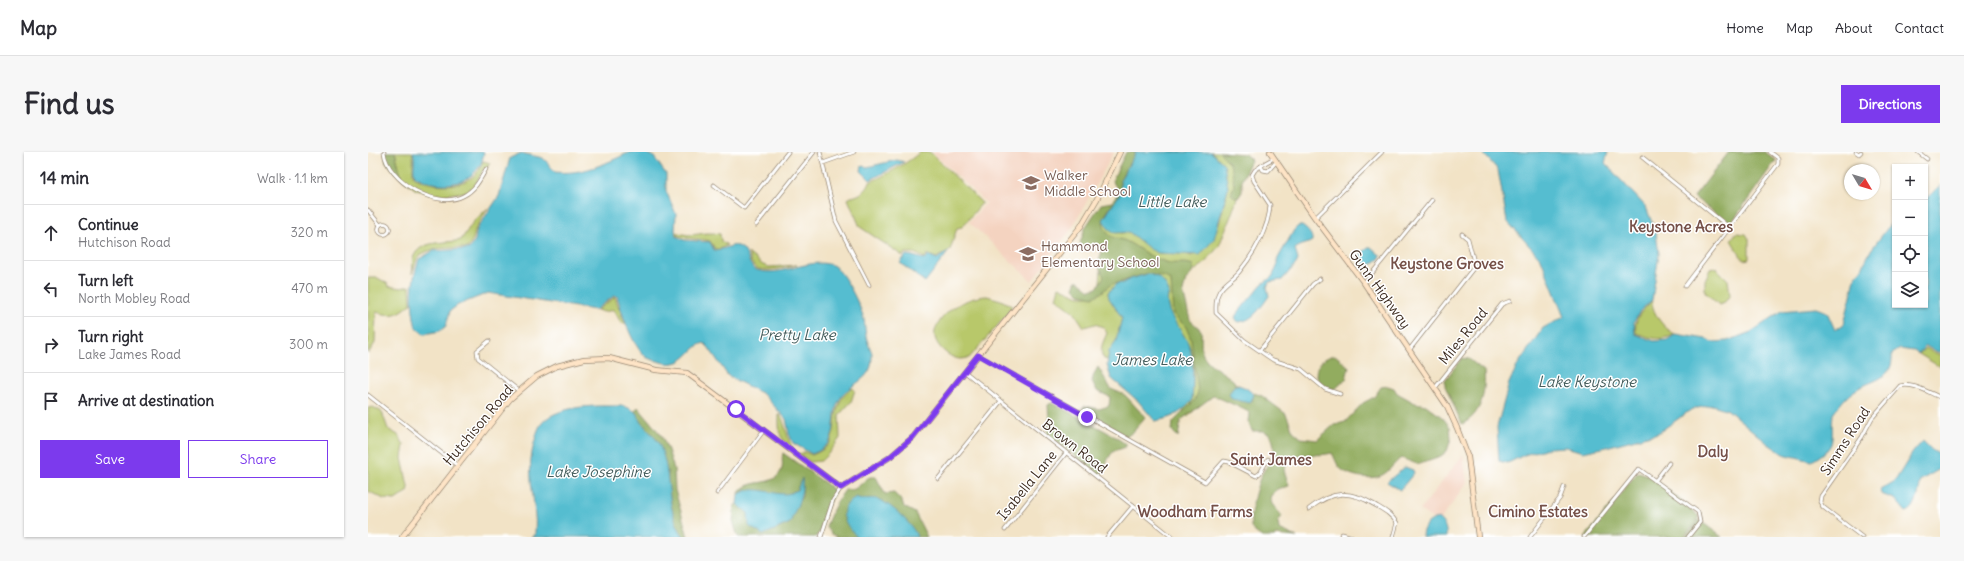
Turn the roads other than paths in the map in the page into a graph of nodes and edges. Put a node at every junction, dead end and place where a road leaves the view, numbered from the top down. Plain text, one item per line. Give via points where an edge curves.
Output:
1 (384, 152) edge
2 (788, 152) edge
3 (814, 152) edge
4 (820, 152) edge
5 (854, 152) edge
6 (1120, 152) edge
7 (1270, 152) edge
8 (1382, 152) edge
9 (1856, 152) edge
10 (1861, 152) edge
11 (1918, 152) edge
12 (1773, 153) edge
13 (1642, 157) dead end
14 (1926, 159) dead end
15 (1275, 160) junction
16 (823, 163) junction
17 (1263, 164) junction
18 (486, 169) dead end
19 (714, 185) dead end
20 (1432, 200) dead end
21 (368, 210) edge
22 (1315, 218) junction
23 (380, 225) dead end
24 (756, 225) dead end
25 (1730, 228) junction
26 (1462, 234) dead end
27 (1320, 279) dead end
28 (1364, 283) junction
29 (869, 285) dead end
30 (1685, 286) dead end
31 (1510, 301) dead end
32 (489, 341) dead end
33 (1410, 349) junction
34 (1260, 350) junction
35 (978, 355) junction
36 (965, 372) junction
37 (1435, 388) junction
38 (519, 391) junction
39 (368, 394) edge
40 (1340, 394) dead end
41 (1940, 397) edge
42 (1001, 401) junction
43 (764, 430) junction
44 (1463, 444) junction
45 (1066, 453) junction
46 (1268, 459) dead end
47 (1669, 463) dead end
48 (458, 466) junction
49 (938, 479) dead end
50 (1655, 480) junction
51 (1564, 487) dead end
52 (841, 488) junction
53 (717, 493) dead end
54 (1133, 506) junction
55 (1308, 508) dead end
56 (1005, 530) dead end
57 (402, 537) edge
58 (821, 537) edge
59 (1107, 537) edge
60 (1172, 537) edge
61 (1340, 537) edge
62 (1353, 537) edge
63 (1393, 537) edge
64 (1475, 537) edge
65 (1478, 537) edge
66 (1530, 537) edge
67 (1584, 537) edge
68 (1688, 537) edge
69 (1862, 537) edge

1 - 18 street via 385,162 407,186 417,193 434,197 453,200 462,196 476,186
2 - 19 street via 744,208
3 - 24 street
4 - 16 street
5 - 16 street
6 - 35 street via 1097,200 1081,226
7 - 15 street, Gunn Highway
8 - 22 street
9 - 10 street
11 - 14 street
12 - 25 street via 1778,158 1778,164
13 - 25 street
15 - 17 street
15 - 17 street via 1268,171 1263,170
15 - 22 street, Gunn Highway
16 - 29 street via 836,221
17 - 34 street via 1252,175 1270,204 1266,223 1247,261 1219,290 1216,300 1216,313 1244,340
20 - 28 street
21 - 23 street
22 - 28 street, Gunn Highway
25 - 30 street
26 - 33 street via 1468,239 1475,266
27 - 34 street via 1313,284
28 - 33 street, Gunn Highway
31 - 37 street, Miles Road via 1502,304
32 - 38 street via 477,350 478,358
33 - 37 street, Gunn Highway
34 - 40 street via 1273,360 1301,369 1325,389
35 - 36 street
35 - 46 street via 1205,482 1224,461 1256,476
36 - 42 street, Brown Road
36 - 52 street via 901,450
37 - 44 street, Gunn Highway via 1453,418
38 - 43 street, Hutchison Road via 537,376 557,366 584,359 609,358 656,370 687,373
38 - 48 street, Hutchison Road
39 - 48 street
41 - 69 street, Simms Road via 1910,385 1900,386 1872,418 1862,437 1821,496 1820,502 1823,507
42 - 45 street, Brown Road
42 - 49 street
43 - 52 street, Hutchison Road
43 - 53 street
44 - 64 street, Gunn Highway
44 - 65 street, Gunn Highway via 1471,473
45 - 54 street, Brown Road
45 - 56 street, Isabella Lane
47 - 50 street
48 - 57 street, Hutchison Road
50 - 67 street via 1639,469
50 - 68 street via 1698,512 1700,522
51 - 66 street via 1560,498
52 - 58 street via 833,500
54 - 59 street
54 - 60 street, Brown Road
55 - 63 street via 1337,494 1355,495 1392,515 1397,524
61 - 62 street via 1342,534

